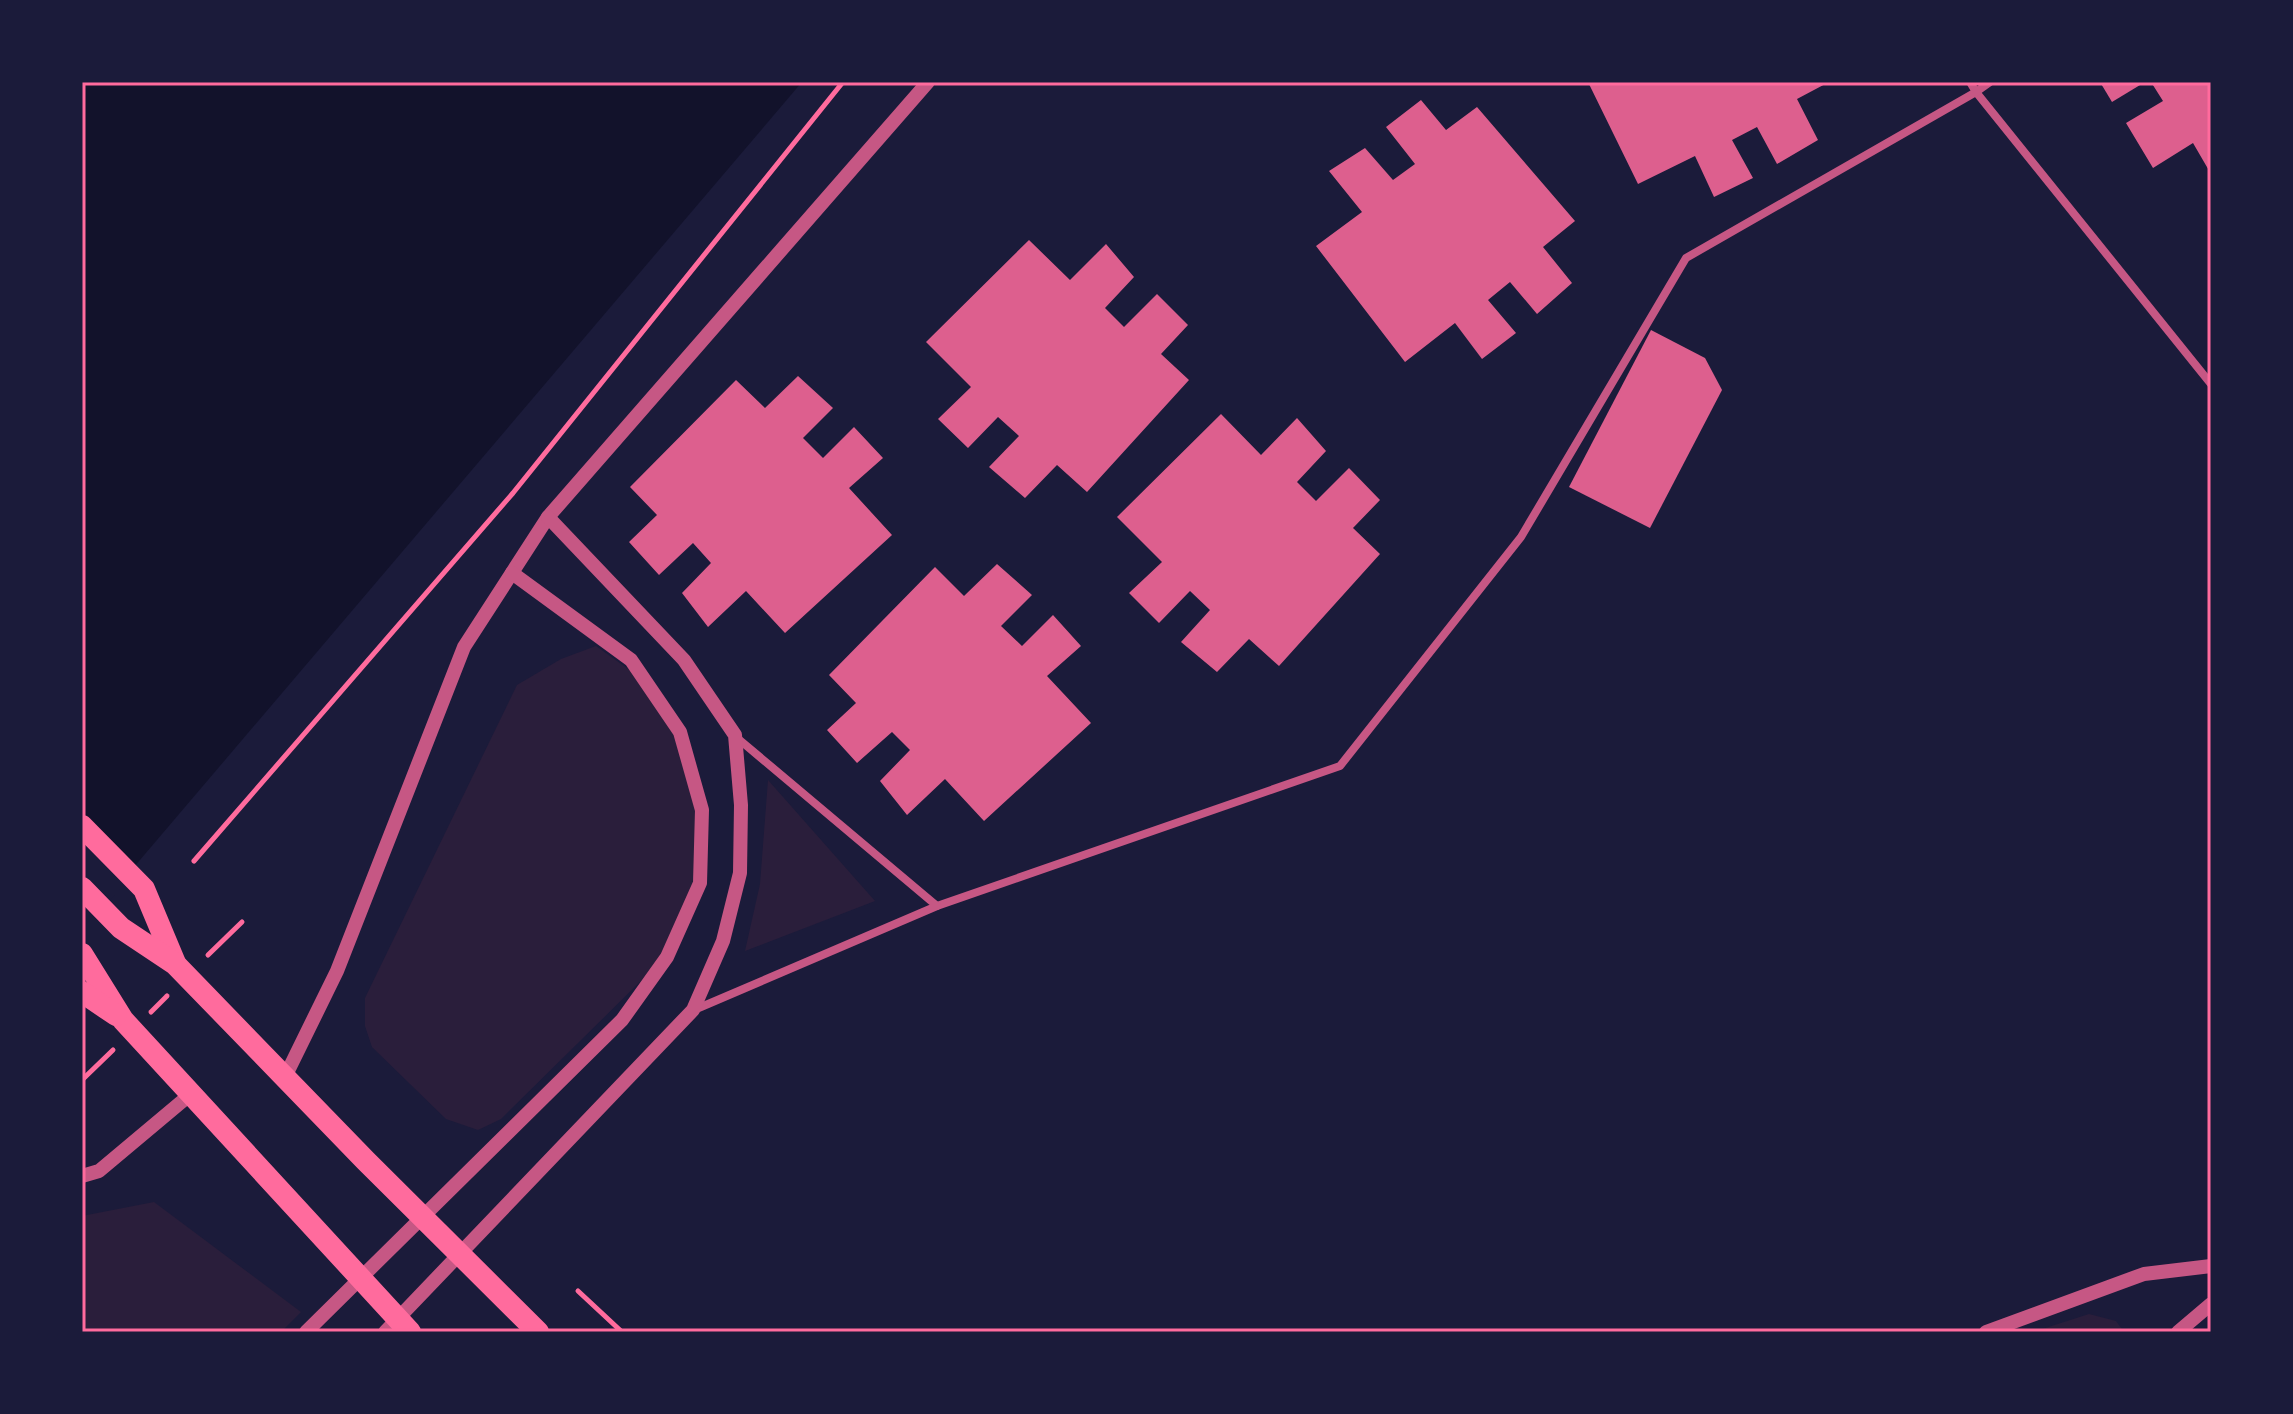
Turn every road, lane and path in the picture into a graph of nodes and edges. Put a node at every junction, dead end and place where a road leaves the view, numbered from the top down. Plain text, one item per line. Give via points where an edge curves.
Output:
1 (843, 82) edge
2 (928, 82) edge
3 (1970, 82) edge
4 (1990, 82) edge
5 (1976, 92) junction
6 (2211, 384) edge
7 (548, 517) junction
8 (512, 573) junction
9 (735, 735) junction
10 (82, 826) edge
11 (194, 861) dead end
12 (82, 888) edge
13 (937, 906) junction
14 (242, 922) dead end
15 (83, 955) edge
16 (175, 964) junction
17 (199, 964) dead end
18 (82, 992) edge
19 (167, 996) dead end
20 (693, 1010) junction
21 (146, 1017) dead end
22 (123, 1020) junction
23 (114, 1048) dead end
24 (285, 1077) junction
25 (82, 1080) edge
26 (192, 1093) junction
27 (82, 1176) edge
28 (2211, 1266) edge
29 (578, 1291) dead end
30 (2211, 1304) edge
31 (306, 1332) edge
32 (385, 1332) edge
33 (410, 1332) edge
34 (538, 1332) edge
35 (622, 1332) edge
36 (1986, 1332) edge
37 (2178, 1332) edge

1 - 11 path via 513,493
2 - 7 street
3 - 5 street
4 - 5 street
5 - 6 street
5 - 13 street via 1686,258 1521,537 1340,766
7 - 8 street
7 - 9 street via 684,660
8 - 24 street via 464,647 337,971
8 - 31 street via 631,660 680,732 702,810 700,883 667,957 622,1020
9 - 13 street
9 - 20 street via 740,873 723,941
10 - 16 highway via 144,889
12 - 16 highway via 121,928
13 - 20 street
14 - 17 path
15 - 22 highway
16 - 24 highway
18 - 22 highway
19 - 21 path
20 - 32 street
22 - 26 highway
23 - 25 path
24 - 34 highway
26 - 27 street via 99,1171
26 - 33 highway
28 - 36 street via 2144,1274
29 - 35 path
30 - 37 street

